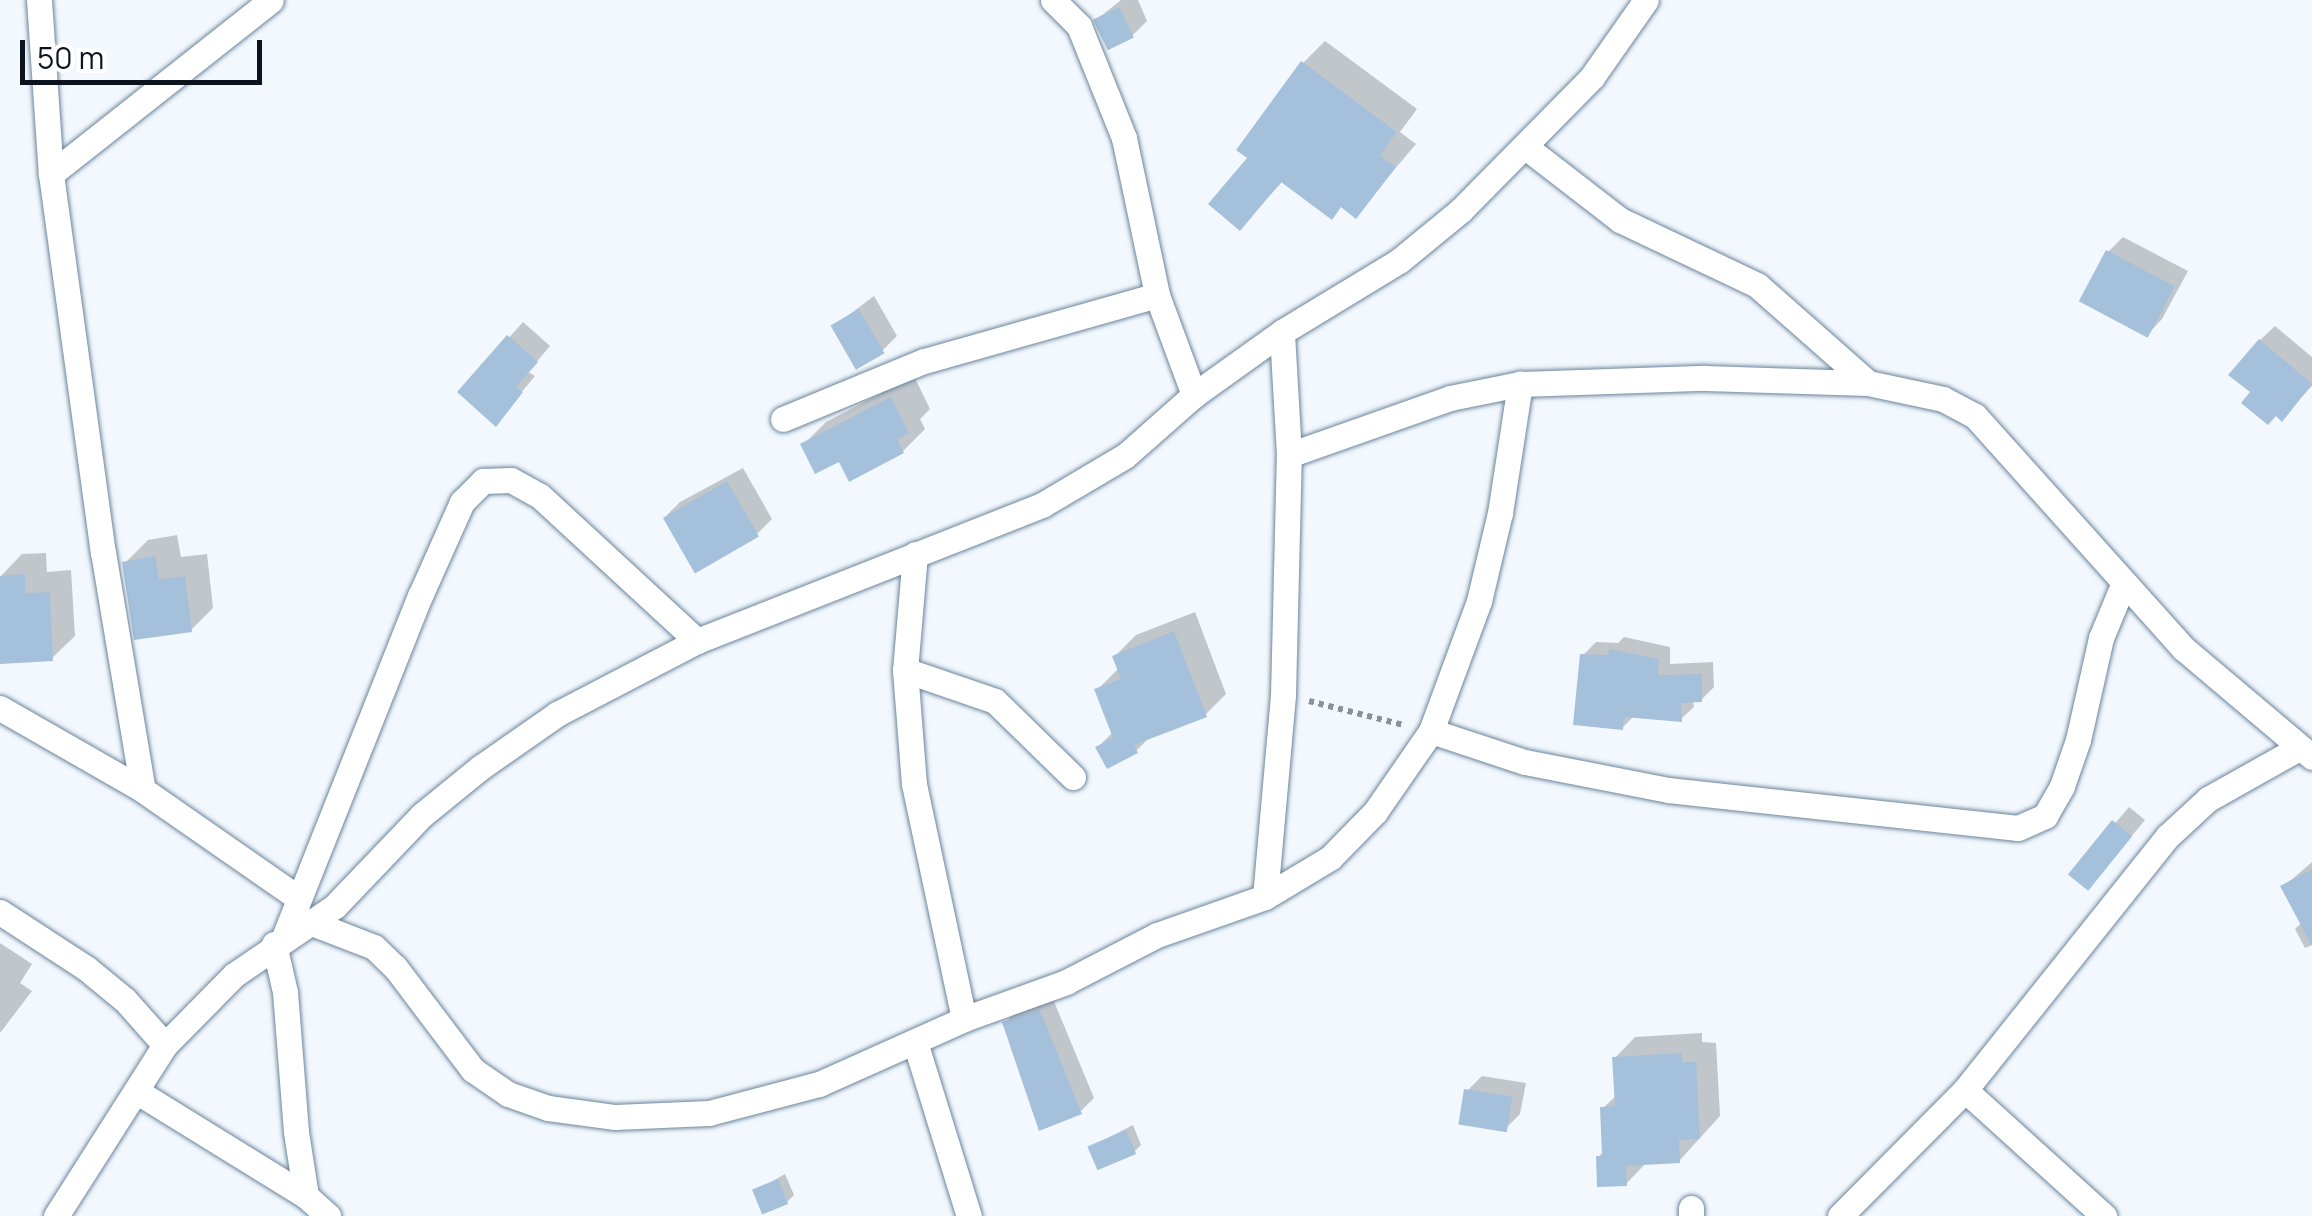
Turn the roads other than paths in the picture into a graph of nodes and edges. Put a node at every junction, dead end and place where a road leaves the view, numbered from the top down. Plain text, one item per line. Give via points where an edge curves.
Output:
1 (39, 0) edge
2 (271, 0) edge
3 (1053, 0) edge
4 (1646, 0) edge
5 (1527, 148) junction
6 (50, 174) junction
7 (1157, 294) junction
8 (1282, 332) junction
9 (1868, 383) junction
10 (1520, 384) junction
11 (1194, 395) junction
12 (783, 419) dead end
13 (1289, 455) junction
14 (915, 554) junction
15 (2123, 585) junction
16 (696, 641) junction
17 (906, 670) junction
18 (0, 708) edge
19 (1431, 731) junction
20 (2305, 753) edge
21 (1073, 777) dead end
22 (143, 790) junction
23 (298, 897) junction
24 (1265, 897) junction
25 (0, 912) edge
26 (312, 923) junction
27 (279, 941) junction
28 (964, 1018) junction
29 (916, 1042) junction
30 (166, 1045) junction
31 (1965, 1090) junction
32 (136, 1091) junction
33 (306, 1196) junction
34 (56, 1216) edge
35 (328, 1216) edge
36 (969, 1216) edge
37 (1840, 1216) edge
38 (2104, 1216) edge

1 - 6 street
2 - 6 street
3 - 7 street via 1079,26 1124,138
4 - 5 street via 1592,78
5 - 8 street via 1399,261
5 - 9 street via 1620,220 1756,285
6 - 22 street
7 - 11 street
7 - 12 street via 924,362
8 - 11 street
8 - 13 street
9 - 10 street via 1705,378
9 - 15 street via 1943,400 1975,416
10 - 13 street via 1450,398
10 - 19 street via 1478,601
11 - 14 street via 1125,456 1042,506
13 - 24 street via 1283,695
14 - 16 street
14 - 17 street
15 - 19 street via 2101,638 2062,786 2045,816 2018,828 1668,790 1526,762
15 - 20 street via 2206,669
16 - 23 street via 540,496 511,480 483,481 462,502
16 - 26 street via 557,714 481,767
17 - 21 street via 995,701
17 - 28 street via 914,784
18 - 22 street
19 - 24 street via 1375,812 1330,858
20 - 31 street via 2208,799 2168,836
22 - 23 street
23 - 27 street
24 - 28 street via 1157,935 1066,982
25 - 30 street via 86,968
26 - 27 street
26 - 29 street via 374,948 473,1070 508,1094 548,1108 615,1117 709,1114 819,1084
27 - 30 street via 234,975
27 - 33 street
28 - 29 street
29 - 36 street
30 - 32 street
31 - 37 street
31 - 38 street
32 - 33 street
32 - 34 street
33 - 35 street

